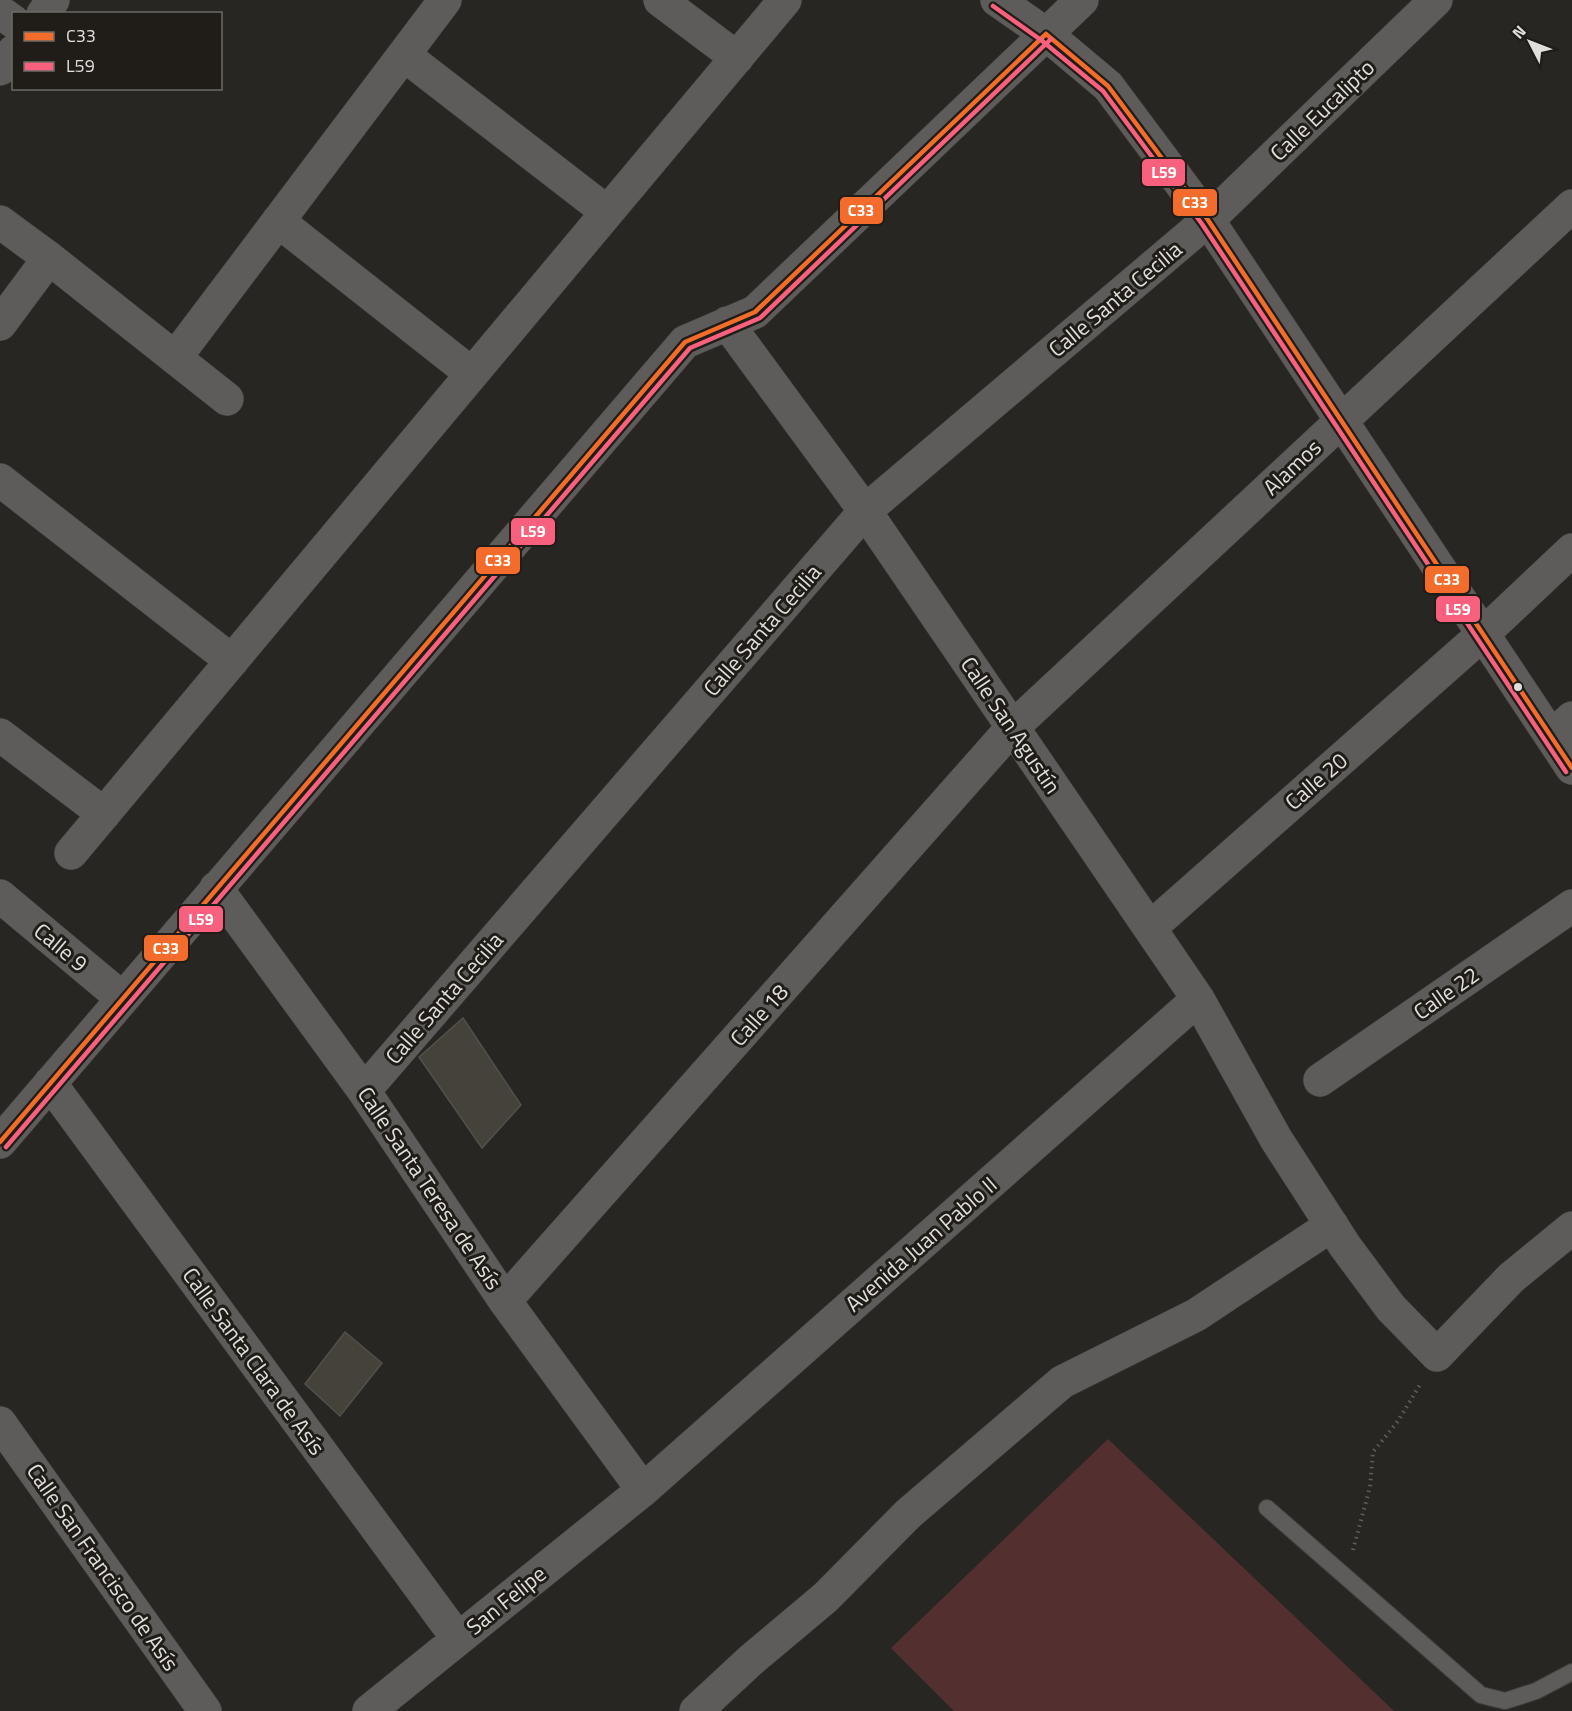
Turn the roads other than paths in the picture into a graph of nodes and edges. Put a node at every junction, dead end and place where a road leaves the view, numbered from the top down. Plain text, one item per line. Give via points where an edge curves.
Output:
1 (446, 0) edge
2 (660, 0) edge
3 (785, 0) edge
4 (997, 0) edge
5 (1082, 0) edge
6 (1436, 0) edge
7 (1047, 34) junction
8 (12, 54) edge
9 (404, 55) junction
10 (737, 58) junction
11 (0, 69) edge
12 (1572, 206) edge
13 (607, 212) junction
14 (1208, 220) junction
15 (278, 221) junction
16 (0, 222) edge
17 (49, 258) junction
18 (728, 323) junction
19 (0, 324) edge
20 (175, 358) junction
21 (472, 374) junction
22 (227, 399) dead end
23 (1341, 420) junction
24 (0, 480) edge
25 (865, 511) junction
26 (1572, 550) edge
27 (1483, 634) junction
28 (232, 661) junction
29 (1562, 727) edge
30 (1012, 729) junction
31 (0, 735) edge
32 (1572, 768) edge
33 (104, 814) junction
34 (71, 853) dead end
35 (216, 888) junction
36 (0, 896) edge
37 (1572, 906) edge
38 (1150, 928) junction
39 (122, 998) junction
40 (1198, 999) junction
41 (1320, 1080) dead end
42 (50, 1083) junction
43 (364, 1090) junction
44 (0, 1142) edge
45 (1332, 1226) junction
46 (1572, 1228) edge
47 (505, 1300) junction
48 (0, 1423) edge
49 (643, 1490) junction
50 (1267, 1508) dead end
51 (458, 1639) junction
52 (1572, 1672) edge
53 (205, 1711) edge
54 (369, 1711) edge
55 (696, 1711) edge

1 - 9 street
2 - 10 street
3 - 10 street
4 - 7 street
5 - 7 street
6 - 14 street, Calle Eucalipto
7 - 14 street via 1108,86
7 - 18 street via 755,312
8 - 11 street
9 - 13 street
9 - 15 street
10 - 13 street
12 - 23 street, Alamos
13 - 21 street
14 - 23 street
14 - 25 street, Calle Santa Cecilia
15 - 20 street
15 - 21 street
16 - 17 street
17 - 19 street
17 - 20 street
18 - 25 street, Calle San Agustín
18 - 35 street via 685,342
20 - 22 street
21 - 28 street
23 - 27 street
23 - 30 street, Alamos
24 - 28 street
25 - 30 street, Calle San Agustín
25 - 43 street, Calle Santa Cecilia
26 - 27 street, Calle 20
27 - 29 street
27 - 38 street, Calle 20
28 - 33 street
29 - 32 street
30 - 38 street, Calle San Agustín
30 - 47 street, Calle 18
31 - 33 street
33 - 34 street
35 - 39 street
35 - 43 street, Calle Santa Teresa de Asís
36 - 39 street, Calle 9
37 - 41 street, Calle 22
38 - 40 street, Calle San Agustín
39 - 42 street
40 - 45 street, Calle San Agustín via 1276,1139
40 - 49 street, Avenida Juan Pablo II
42 - 44 street
42 - 51 street, Calle Santa Clara de Asís
43 - 47 street, Calle Santa Teresa de Asís
45 - 46 street, Calle San Agustín via 1390,1308 1437,1355 1511,1278
45 - 55 street via 1196,1315 1062,1382 908,1514 826,1598
47 - 49 street, Calle Santa Teresa de Asís
48 - 53 street, Calle San Francisco de Asís
49 - 51 street, San Felipe
50 - 52 lane via 1481,1695 1505,1701 1536,1691
51 - 54 street, San Felipe

